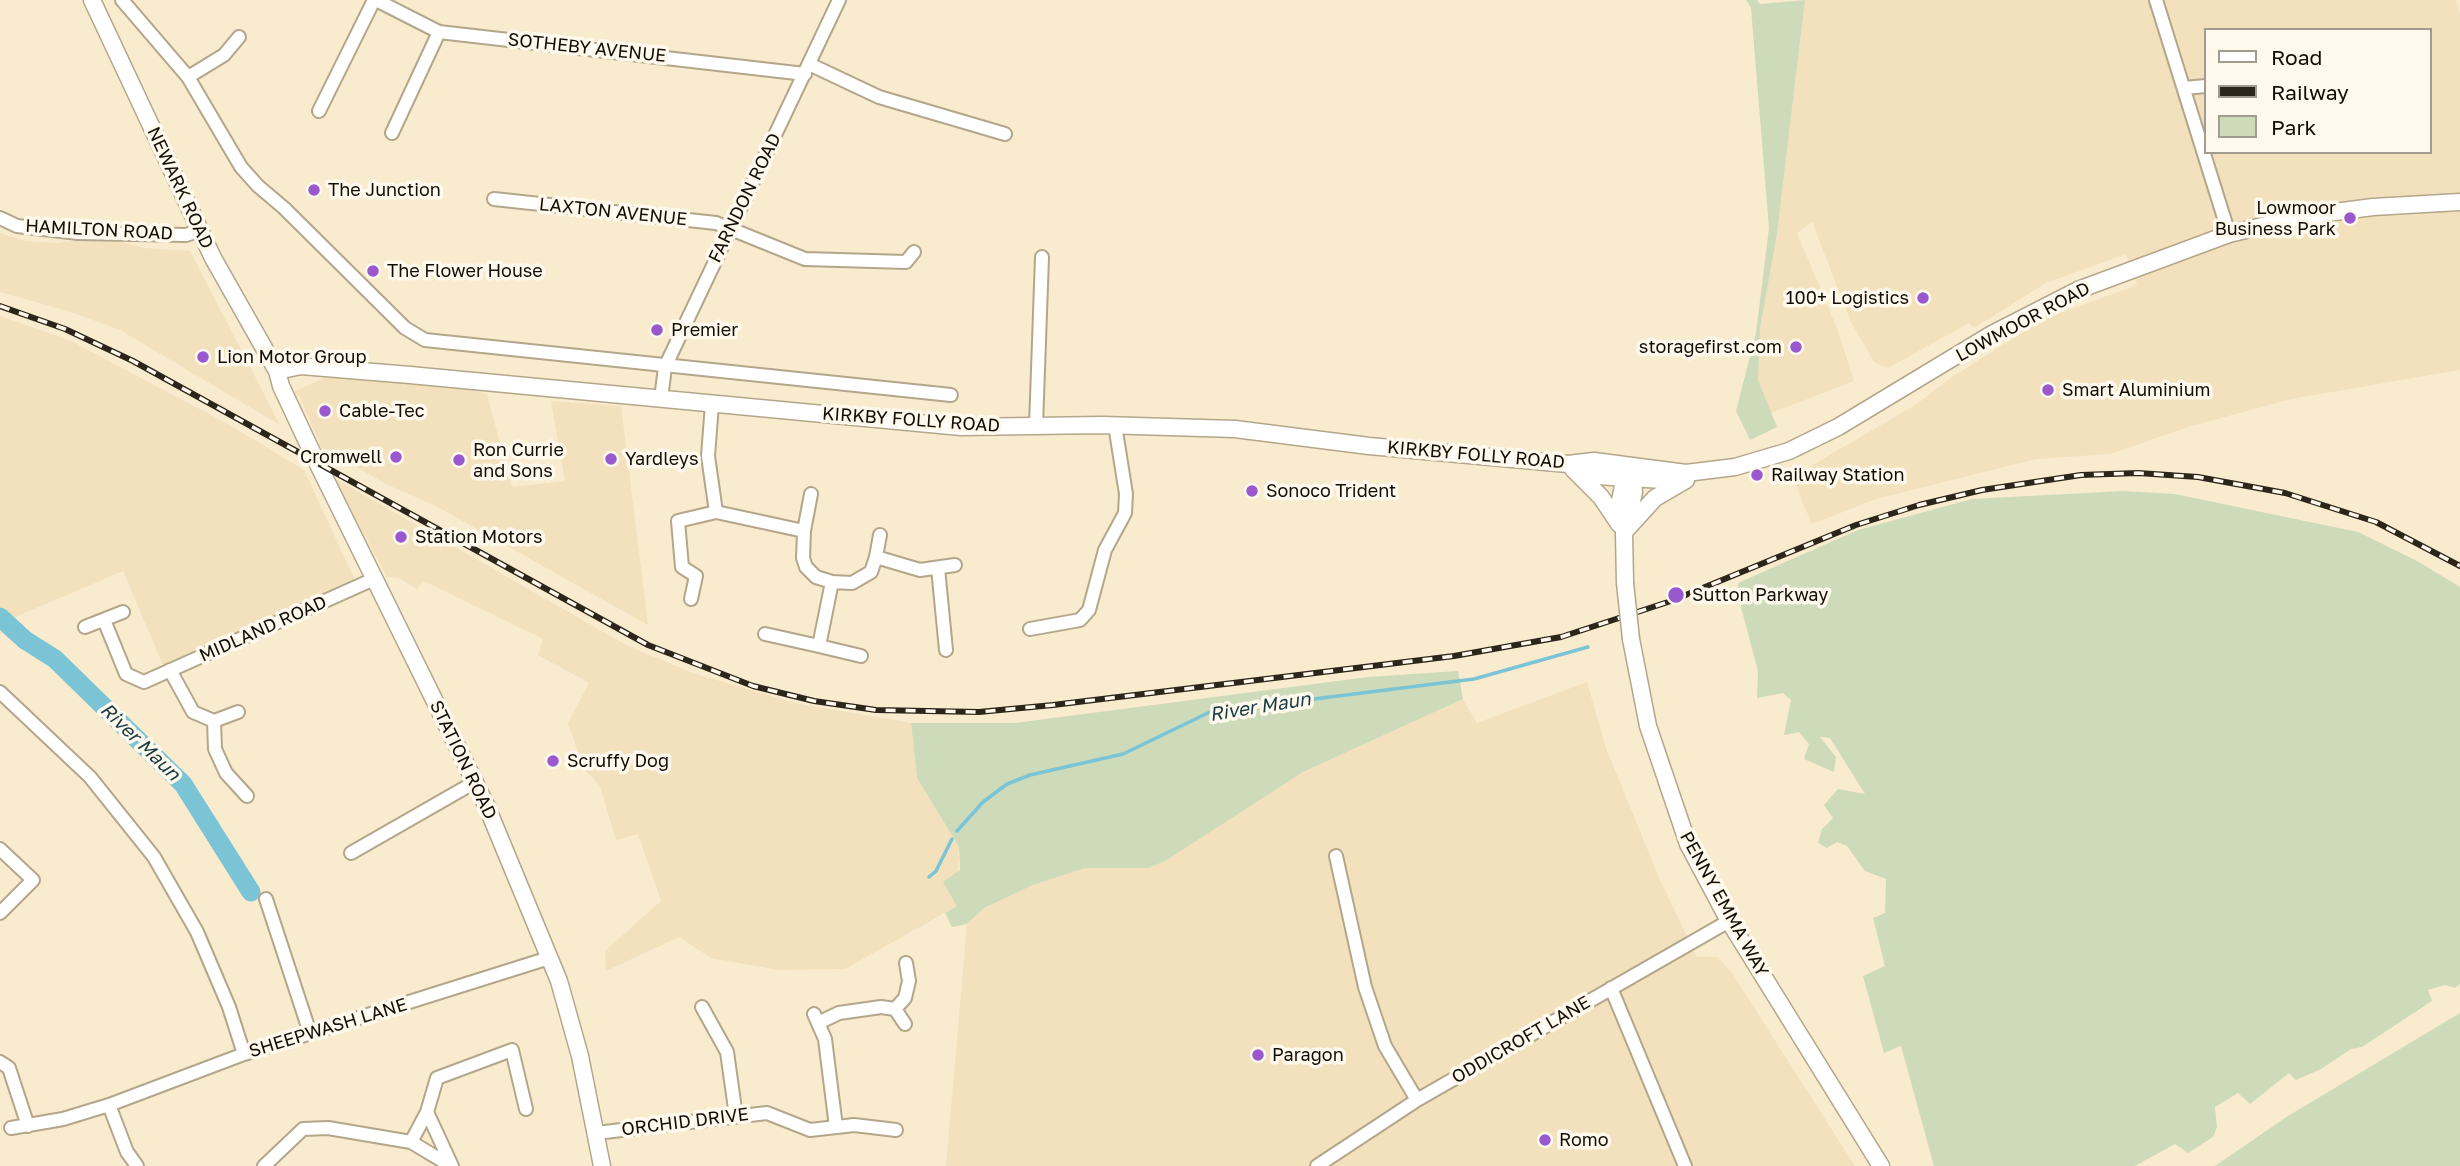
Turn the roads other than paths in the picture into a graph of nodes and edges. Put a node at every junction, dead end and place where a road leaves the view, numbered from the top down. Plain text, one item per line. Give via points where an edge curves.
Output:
1 (92, 0) edge
2 (122, 0) edge
3 (375, 0) edge
4 (839, 0) edge
5 (2156, 0) edge
6 (439, 32) junction
7 (239, 37) dead end
8 (807, 69) junction
9 (188, 78) junction
10 (2204, 86) edge
11 (2185, 89) junction
12 (319, 111) dead end
13 (392, 132) dead end
14 (1005, 134) dead end
15 (2204, 152) edge
16 (2205, 154) edge
17 (494, 200) dead end
18 (2460, 202) edge
19 (0, 218) edge
20 (731, 228) junction
21 (200, 230) junction
22 (2229, 234) junction
23 (914, 251) dead end
24 (1042, 257) dead end
25 (665, 367) junction
26 (277, 371) junction
27 (951, 395) dead end
28 (661, 399) junction
29 (712, 404) junction
30 (1115, 425) junction
31 (1036, 426) junction
32 (1567, 464) junction
33 (1703, 471) junction
34 (1629, 474) junction
35 (811, 494) dead end
36 (716, 512) junction
37 (804, 531) junction
38 (1624, 532) junction
39 (880, 535) dead end
40 (876, 557) junction
41 (955, 565) dead end
42 (938, 568) junction
43 (374, 579) junction
44 (832, 582) junction
45 (691, 599) dead end
46 (123, 612) dead end
47 (104, 620) junction
48 (85, 627) dead end
49 (1030, 629) dead end
50 (765, 634) dead end
51 (819, 646) junction
52 (946, 650) dead end
53 (861, 656) dead end
54 (170, 670) junction
55 (0, 692) edge
56 (238, 712) dead end
57 (214, 721) junction
58 (475, 782) junction
59 (247, 796) dead end
60 (0, 849) edge
61 (351, 853) dead end
62 (1336, 856) dead end
63 (266, 899) dead end
64 (0, 913) edge
65 (1728, 920) junction
66 (549, 958) junction
67 (906, 963) dead end
68 (1611, 988) junction
69 (702, 1007) dead end
70 (895, 1009) junction
71 (905, 1024) dead end
72 (310, 1034) junction
73 (244, 1054) junction
74 (0, 1062) edge
75 (1417, 1100) junction
76 (109, 1105) junction
77 (526, 1109) dead end
78 (427, 1112) junction
79 (736, 1116) junction
80 (28, 1126) junction
81 (836, 1127) junction
82 (11, 1128) dead end
83 (896, 1130) dead end
84 (596, 1133) junction
85 (411, 1142) junction
86 (137, 1166) edge
87 (264, 1166) edge
88 (452, 1166) edge
89 (602, 1166) edge
90 (1317, 1166) edge
91 (1685, 1166) edge
92 (1881, 1166) edge

1 - 21 main road, NEWARK ROAD
2 - 9 street
3 - 6 street, SOTHEBY AVENUE
3 - 12 street
4 - 8 street, FARNDON ROAD
5 - 11 street
6 - 8 street, SOTHEBY AVENUE
6 - 13 street
7 - 9 street via 224,55
8 - 14 street, SOTHEBY AVENUE via 879,97
8 - 20 street, FARNDON ROAD
9 - 25 street, KIRKBY FOLLY ROAD via 241,167 405,328 425,340
10 - 11 street
11 - 15 street
16 - 22 street
17 - 20 street, LAXTON AVENUE
18 - 22 main road, LOWMOOR ROAD via 2304,216
19 - 21 street, HAMILTON ROAD via 17,226 78,233 186,235
20 - 23 street, LAXTON AVENUE via 805,259 906,262
20 - 25 street, FARNDON ROAD
21 - 26 main road, NEWARK ROAD
22 - 33 main road, LOWMOOR ROAD via 2078,290 1789,451
24 - 31 street
25 - 27 street, KIRKBY FOLLY ROAD
25 - 28 street, FARNDON ROAD
26 - 28 main road, KIRKBY FOLLY ROAD via 301,366
26 - 43 main road, STATION ROAD
28 - 29 main road, KIRKBY FOLLY ROAD
29 - 31 main road, KIRKBY FOLLY ROAD via 961,427
29 - 36 street via 708,456
30 - 31 main road, KIRKBY FOLLY ROAD
30 - 32 main road, KIRKBY FOLLY ROAD via 1235,429
30 - 49 street via 1125,513 1105,550 1089,610 1080,620
32 - 34 main road, LOWMOOR ROAD via 1596,476
32 - 38 main road via 1601,497
33 - 34 main road, LOWMOOR ROAD via 1664,480
33 - 38 main road via 1655,498
34 - 38 main road, PENNY EMMA WAY via 1619,506
35 - 37 street
36 - 37 street
36 - 45 street via 678,521 682,567 696,576
37 - 44 street via 806,567 816,577
38 - 65 main road, PENNY EMMA WAY, bridge via 1631,639 1648,726 1688,844
39 - 40 street
40 - 42 street via 920,570
40 - 44 street via 871,572 852,583
41 - 42 street
42 - 52 street
43 - 54 street, MIDLAND ROAD
43 - 58 main road, STATION ROAD
44 - 51 street
46 - 47 street
47 - 48 street
47 - 54 street, MIDLAND ROAD via 126,674 144,682
50 - 51 street
51 - 53 street
54 - 57 street via 192,712
55 - 73 street via 90,777 154,857 197,932
56 - 57 street
57 - 59 street via 215,749 226,773
58 - 61 street
58 - 66 main road, STATION ROAD
60 - 64 street via 33,880
62 - 75 street via 1365,987 1385,1046
63 - 72 street
65 - 68 street, ODDICROFT LANE
65 - 92 main road, PENNY EMMA WAY
66 - 72 street, SHEEPWASH LANE
66 - 84 main road, STATION ROAD via 577,1044
67 - 70 street via 909,981 905,998
68 - 75 street, ODDICROFT LANE
68 - 91 street
69 - 79 street via 727,1052
70 - 71 street
70 - 81 street via 881,1007 816,1018 825,1039
72 - 73 street, SHEEPWASH LANE
73 - 76 street, SHEEPWASH LANE
74 - 80 street via 9,1068
75 - 90 street, ODDICROFT LANE
76 - 80 street, SHEEPWASH LANE
76 - 86 street
77 - 78 street via 512,1050 437,1078
78 - 85 street
78 - 88 street
79 - 81 street, ORCHID DRIVE via 767,1113 810,1130
79 - 84 street, ORCHID DRIVE
80 - 82 street, SHEEPWASH LANE
81 - 83 street, ORCHID DRIVE
84 - 89 main road, STATION ROAD
85 - 87 street via 328,1128 303,1129
85 - 88 street

